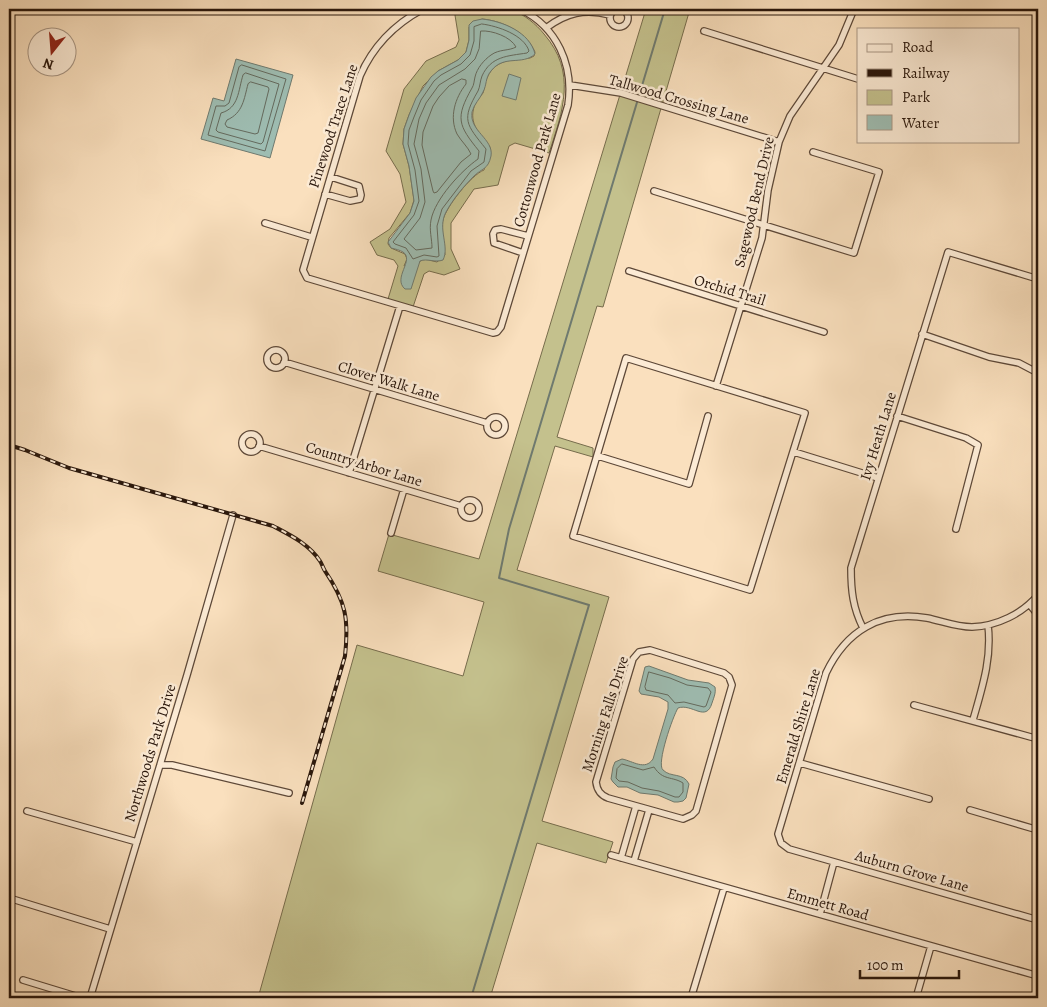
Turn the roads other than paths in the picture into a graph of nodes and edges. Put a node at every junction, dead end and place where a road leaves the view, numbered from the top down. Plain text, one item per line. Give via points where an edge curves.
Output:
1 (423, 9) edge
2 (520, 9) edge
3 (854, 9) edge
4 (610, 15) dead end
5 (546, 28) junction
6 (704, 31) dead end
7 (823, 68) junction
8 (857, 79) edge
9 (570, 85) junction
10 (779, 142) junction
11 (813, 152) dead end
12 (330, 177) junction
13 (654, 191) dead end
14 (325, 194) junction
15 (265, 223) dead end
16 (764, 226) junction
17 (528, 236) junction
18 (311, 237) junction
19 (523, 253) junction
20 (629, 272) dead end
21 (1038, 279) edge
22 (400, 306) junction
23 (741, 306) junction
24 (824, 332) dead end
25 (922, 334) junction
26 (284, 362) dead end
27 (1038, 373) edge
28 (716, 386) junction
29 (375, 389) junction
30 (708, 416) dead end
31 (897, 416) junction
32 (487, 424) dead end
33 (259, 446) dead end
34 (794, 452) junction
35 (598, 456) junction
36 (349, 473) junction
37 (878, 478) junction
38 (404, 489) junction
39 (461, 506) dead end
40 (233, 515) dead end
41 (956, 529) dead end
42 (391, 533) dead end
43 (1038, 595) edge
44 (1030, 605) junction
45 (1038, 615) edge
46 (988, 625) junction
47 (863, 628) junction
48 (914, 705) dead end
49 (973, 720) junction
50 (1038, 739) edge
51 (800, 762) junction
52 (160, 765) junction
53 (289, 793) dead end
54 (929, 799) dead end
55 (636, 806) junction
56 (649, 810) junction
57 (970, 810) dead end
58 (27, 811) dead end
59 (629, 830) junction
60 (1038, 830) edge
61 (642, 834) junction
62 (137, 842) junction
63 (781, 843) joint
64 (611, 855) dead end
65 (621, 858) junction
66 (634, 861) junction
67 (834, 862) junction
68 (724, 888) junction
69 (9, 898) edge
70 (820, 914) junction
71 (1038, 920) edge
72 (110, 929) junction
73 (931, 946) junction
74 (1038, 976) edge
75 (24, 980) dead end
76 (82, 998) edge
77 (90, 998) edge
78 (691, 998) edge
79 (916, 998) edge

1 - 12 street, Pinewood Trace Lane via 387,35 367,62
2 - 5 street, Cottonwood Park Lane
3 - 7 street, Sagewood Bend Drive via 839,45
4 - 5 street via 585,11 575,13
5 - 9 street, Cottonwood Park Lane via 563,54
6 - 7 street
7 - 8 street
7 - 10 street, Sagewood Bend Drive via 790,116
9 - 10 street, Tallwood Crossing Lane via 621,93
9 - 17 street, Cottonwood Park Lane via 568,105
10 - 16 street, Sagewood Bend Drive via 769,182
11 - 16 street via 879,172 854,253
12 - 14 street, Pinewood Trace Lane
12 - 14 street via 359,186 360,199 350,202
13 - 16 street
14 - 18 street, Pinewood Trace Lane
15 - 18 street
16 - 23 street, Sagewood Bend Drive
17 - 19 street, Cottonwood Park Lane
17 - 19 street via 501,229 493,234 494,243
18 - 22 street, Pinewood Trace Lane via 302,270 307,278
19 - 22 street, Cottonwood Park Lane via 497,332 488,333
20 - 23 street, Orchid Trail
21 - 25 street, Ivy Heath Lane via 948,252
22 - 29 street
23 - 24 street, Orchid Trail
23 - 28 street, Sagewood Bend Drive
25 - 27 street via 989,357 1019,363
25 - 31 street, Ivy Heath Lane
26 - 29 street, Clover Walk Lane
28 - 34 street via 805,413
28 - 35 street via 626,358
29 - 32 street, Clover Walk Lane
29 - 36 street
30 - 35 street via 689,484
31 - 37 street, Ivy Heath Lane
31 - 41 street via 966,438 978,445
33 - 36 street, Country Arbor Lane
34 - 35 street via 750,590 573,536
34 - 37 street
36 - 38 street, Country Arbor Lane
37 - 47 street, Ivy Heath Lane via 851,568 855,612
38 - 39 street, Country Arbor Lane
38 - 42 street
40 - 52 street, Northwoods Park Drive
43 - 44 street, Emerald Shire Lane
44 - 45 street
44 - 46 street, Emerald Shire Lane via 1004,621
46 - 47 street, Emerald Shire Lane via 956,626 906,616 888,618
46 - 49 street via 988,664
47 - 51 street, Emerald Shire Lane via 845,642 830,666
48 - 49 street
49 - 50 street
51 - 54 street
51 - 63 street, Emerald Shire Lane via 778,834
52 - 53 street via 172,765
52 - 62 street, Northwoods Park Drive
55 - 56 street
55 - 56 street, Morning Falls Drive via 608,798 599,792 596,782 633,659 639,652 650,650 724,673 731,681 732,689 696,810 688,818
55 - 59 street
56 - 61 street
57 - 60 street
58 - 62 street
59 - 61 street
59 - 65 street
61 - 66 street
62 - 72 street, Northwoods Park Drive
63 - 67 street, Auburn Grove Lane via 788,849
64 - 65 street, Emmett Road
65 - 66 street, Emmett Road
66 - 68 street, Emmett Road
67 - 70 street
67 - 71 street, Auburn Grove Lane
68 - 70 street, Emmett Road
68 - 78 street
69 - 72 street
70 - 73 street, Emmett Road
72 - 77 street, Northwoods Park Drive
73 - 74 street, Emmett Road
73 - 79 street
75 - 76 street

